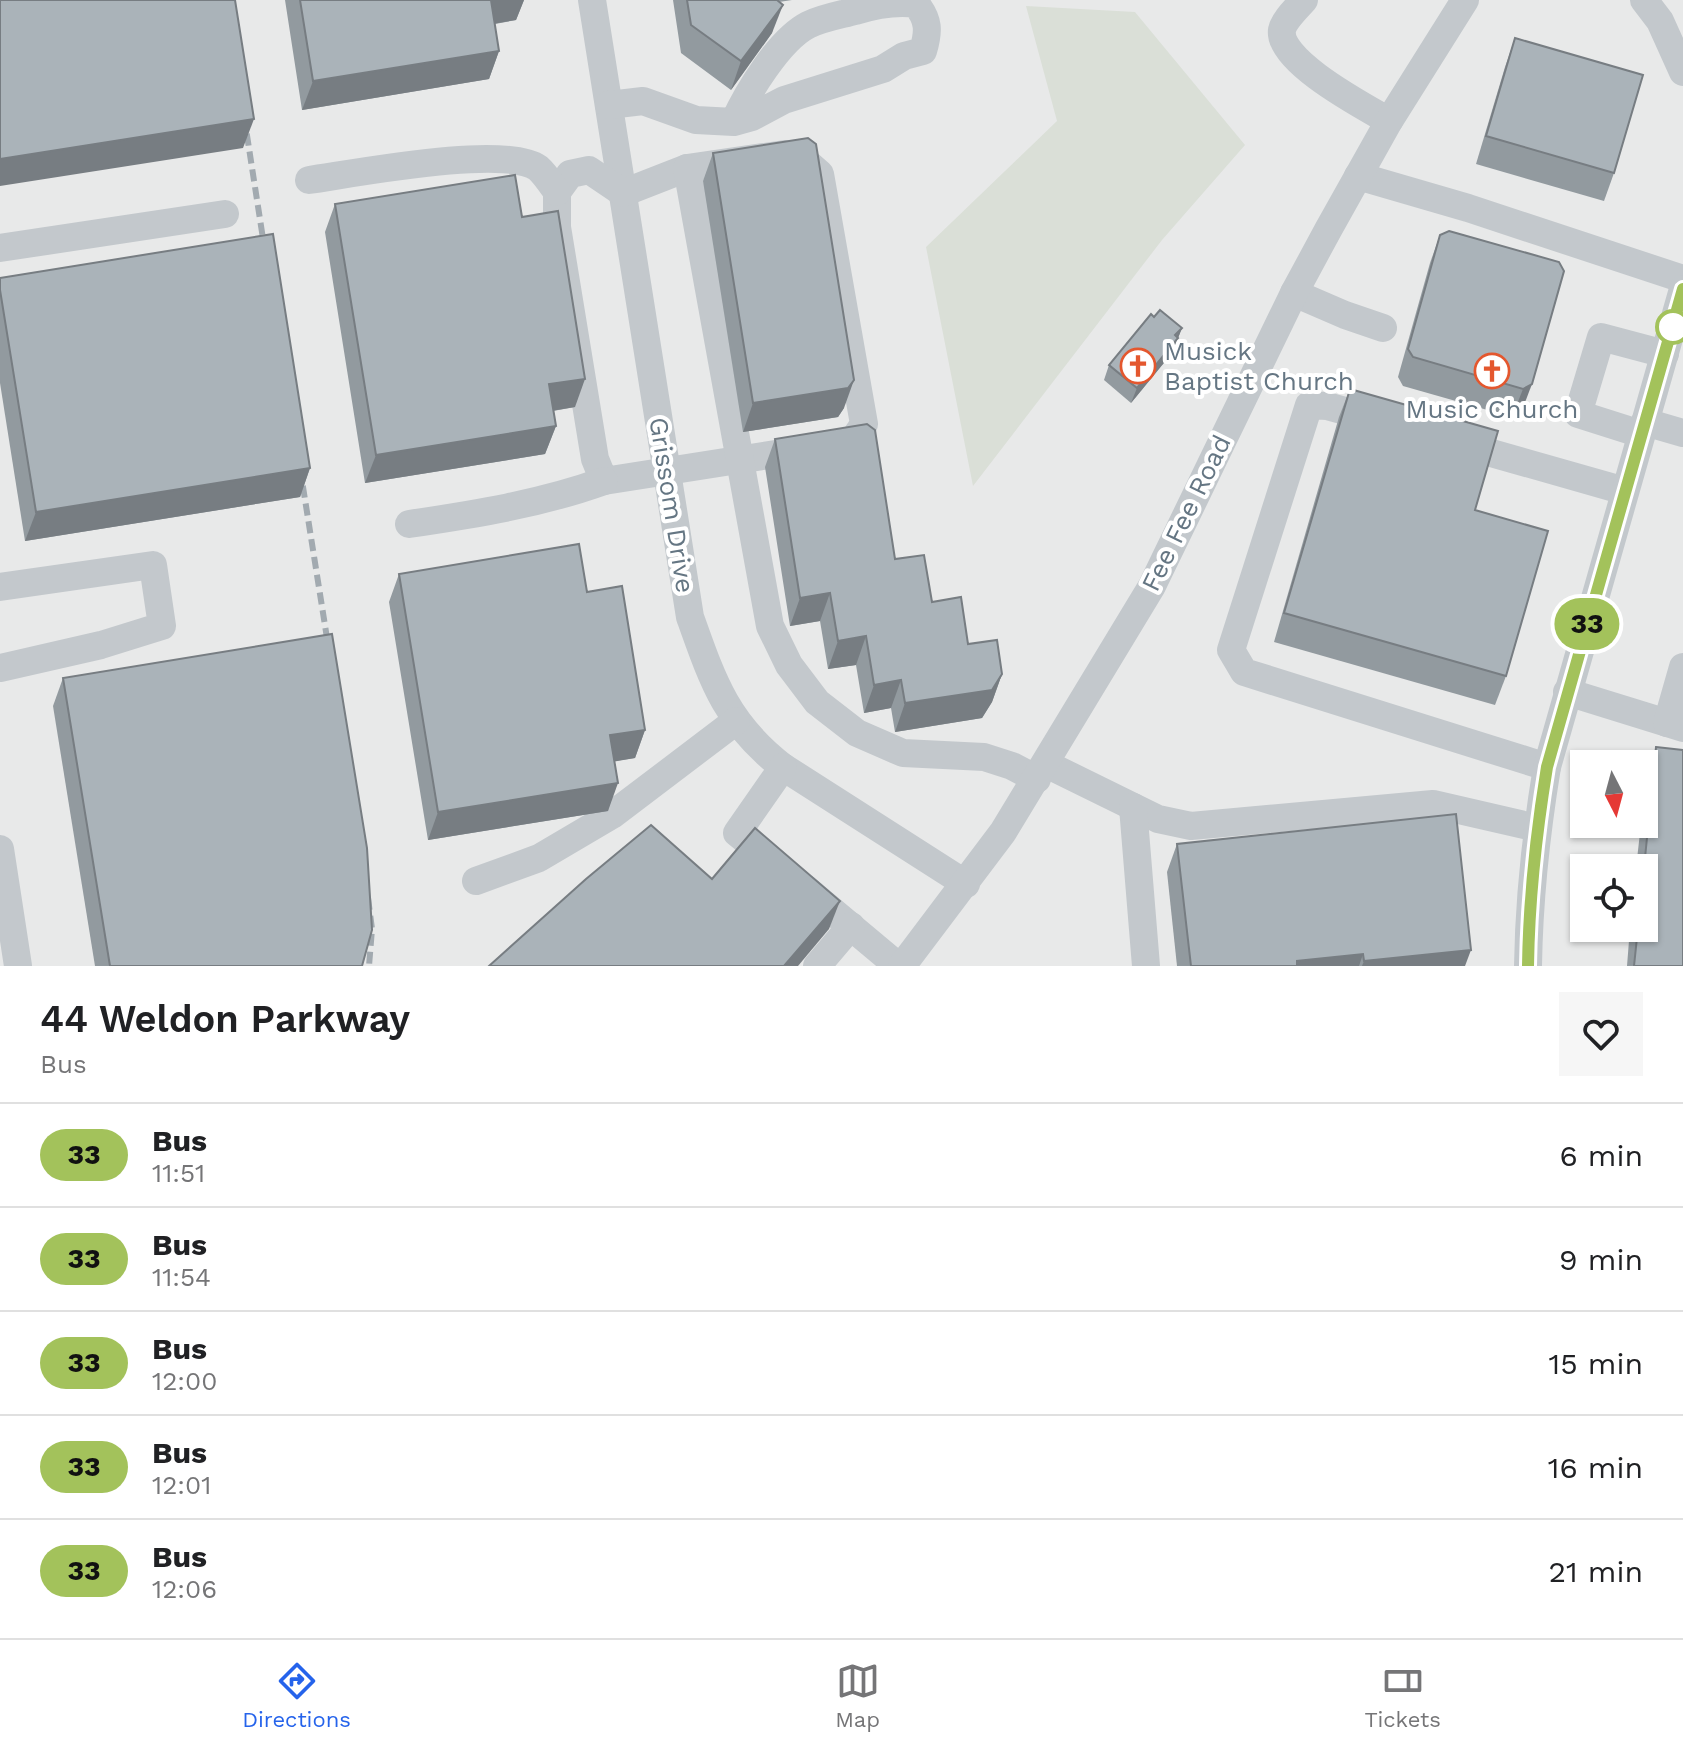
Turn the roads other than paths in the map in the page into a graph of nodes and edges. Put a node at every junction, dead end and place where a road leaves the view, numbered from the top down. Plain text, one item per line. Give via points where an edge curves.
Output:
1 (592, 0) edge
2 (1304, 0) edge
3 (1465, 0) edge
4 (1644, 0) edge
5 (1683, 72) edge
6 (609, 105) junction
7 (1389, 121) junction
8 (734, 122) junction
9 (687, 168) junction
10 (1358, 176) junction
11 (309, 180) dead end
12 (557, 192) junction
13 (623, 193) junction
14 (225, 214) dead end
15 (0, 248) edge
16 (1683, 279) edge
17 (1683, 289) edge
18 (1294, 293) junction
19 (1383, 328) dead end
20 (1670, 363) edge
21 (1401, 427) edge
22 (1643, 428) junction
23 (1683, 433) edge
24 (1431, 436) edge
25 (738, 460) junction
26 (667, 471) junction
27 (604, 481) junction
28 (1625, 491) junction
29 (409, 524) dead end
30 (0, 587) edge
31 (1683, 667) edge
32 (0, 668) edge
33 (1567, 692) junction
34 (736, 721) junction
35 (1675, 726) edge
36 (783, 767) junction
37 (1547, 767) junction
38 (1041, 772) junction
39 (1133, 807) junction
40 (1537, 828) junction
41 (0, 849) edge
42 (476, 881) dead end
43 (966, 884) junction
44 (3, 892) edge
45 (851, 926) junction
46 (18, 966) edge
47 (817, 966) edge
48 (900, 966) edge
49 (1146, 966) edge
50 (1528, 966) edge

1 - 6 street, Grissom Drive
2 - 7 street via 1282,28 1282,41 1295,61
3 - 7 street, Fee Fee Road
4 - 5 street via 1660,21
6 - 8 street via 643,101 696,120
6 - 13 street, Grissom Drive
7 - 10 street, Fee Fee Road
8 - 8 street via 923,51 929,30 924,14 916,4 900,2 807,25 773,57
9 - 13 street
9 - 25 street
9 - 25 street via 785,154 804,160 820,174 864,424 852,442
10 - 16 street
10 - 18 street, Fee Fee Road
11 - 12 street via 447,160 501,158 537,167
12 - 13 street via 570,174 589,170
12 - 27 street via 557,227 595,459
13 - 26 street, Grissom Drive
14 - 15 street
17 - 20 street
18 - 19 street
18 - 38 street, Fee Fee Road via 1152,586
20 - 22 street
20 - 22 street via 1601,337 1578,414
21 - 37 street via 1309,405 1231,650 1244,672
22 - 23 street
22 - 28 street
24 - 28 street
25 - 26 street
25 - 38 street via 770,626 789,665 817,702 857,733 903,753 984,757
26 - 27 street
26 - 34 street, Grissom Drive via 690,617 712,678
27 - 29 street via 507,509
28 - 33 street
30 - 32 street via 153,565 162,626
31 - 35 street
33 - 35 street
33 - 37 street
34 - 36 street, Grissom Drive
34 - 42 street via 612,815 539,858
36 - 43 street, Grissom Drive
36 - 45 street via 737,833
37 - 40 street
38 - 39 street
38 - 43 street, Fee Fee Road
39 - 40 street via 1191,826 1433,804
39 - 49 street
40 - 50 street
41 - 44 street
43 - 48 street, Fee Fee Road
44 - 46 street
45 - 47 street
45 - 48 street

